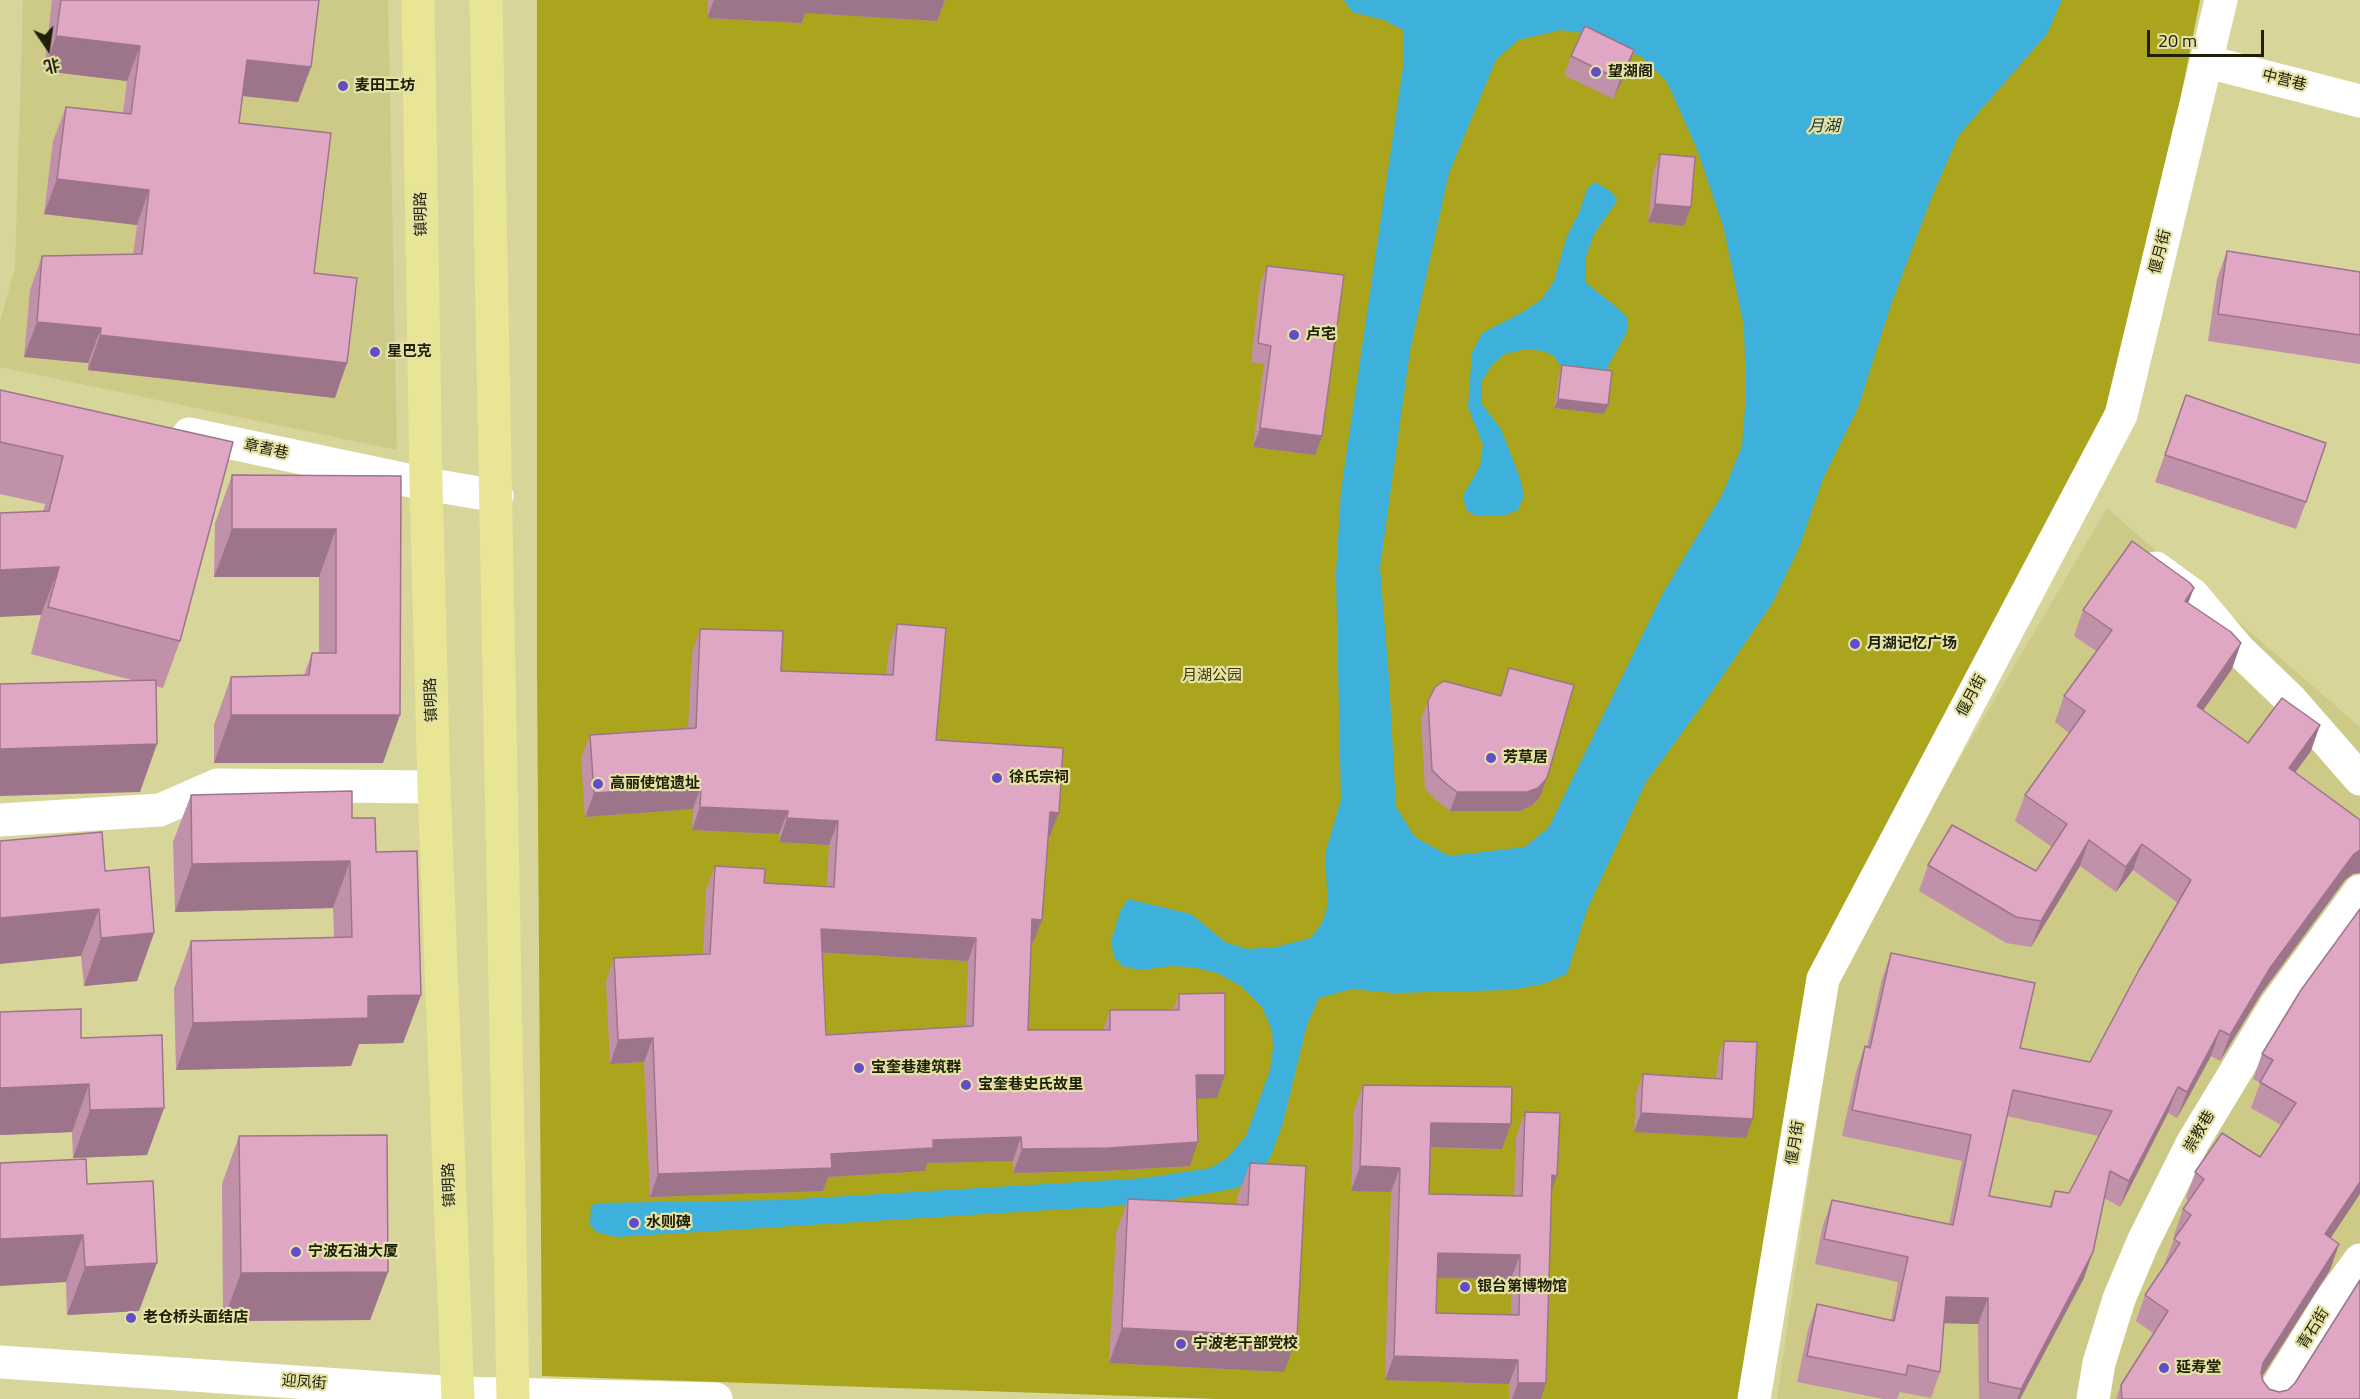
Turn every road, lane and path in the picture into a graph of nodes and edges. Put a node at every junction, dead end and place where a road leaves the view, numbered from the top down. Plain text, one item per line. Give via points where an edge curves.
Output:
1 (418, 0) edge
2 (486, 0) edge
3 (2221, 0) edge
4 (2208, 62) junction
5 (2360, 101) edge
6 (161, 428) edge
7 (426, 484) junction
8 (497, 496) junction
9 (2135, 553) edge
10 (2360, 779) edge
11 (434, 787) junction
12 (0, 820) edge
13 (2360, 891) edge
14 (2360, 1260) edge
15 (0, 1362) edge
16 (458, 1396) edge
17 (513, 1396) edge
18 (716, 1399) edge
19 (1754, 1399) edge
20 (2093, 1399) edge
21 (2270, 1399) edge

1 - 7 main road, 镇明路
2 - 8 main road
3 - 4 street, 偃月街
4 - 5 street, 中营巷
4 - 19 street, 偃月街 via 2121,415 1823,979
6 - 7 street, 章耆巷
7 - 8 street, 章耆巷
7 - 11 main road, 镇明路
8 - 17 main road
9 - 10 street via 2193,595
11 - 12 street via 217,785 159,810
11 - 16 main road, 镇明路
13 - 20 street, 崇教巷 via 2276,1005 2193,1142 2119,1299 2099,1363
14 - 21 street, 青石街
15 - 16 street, 迎凤街
16 - 17 street, 迎凤街
17 - 18 street, 迎凤街

